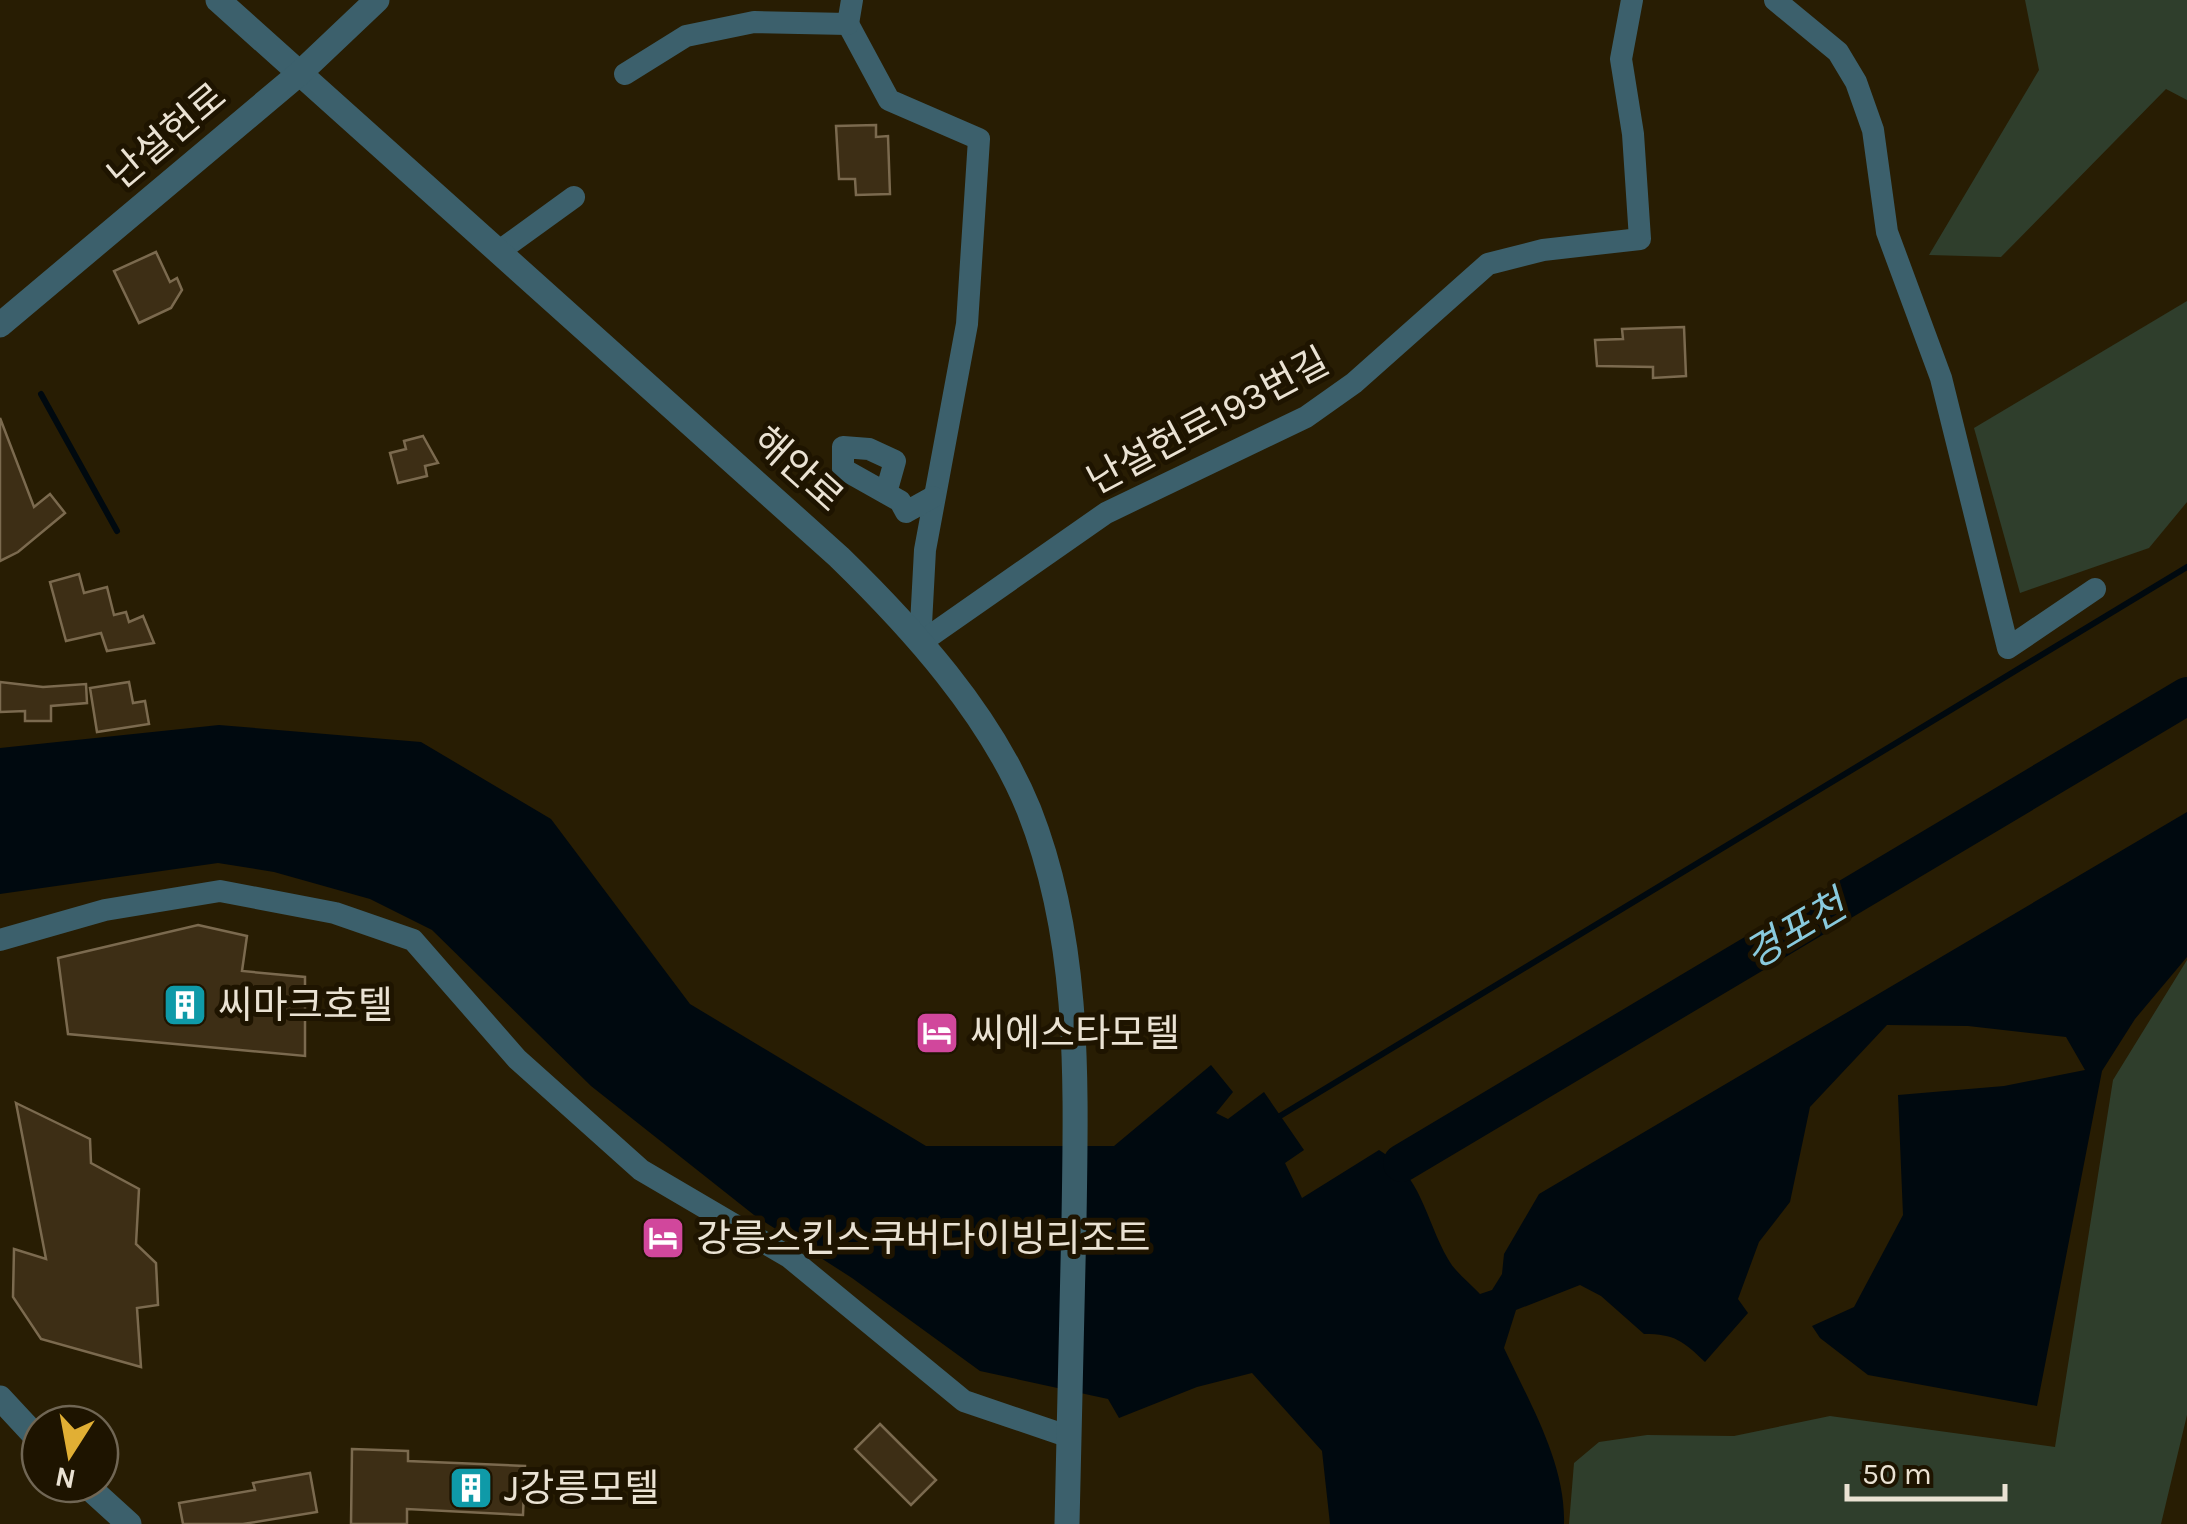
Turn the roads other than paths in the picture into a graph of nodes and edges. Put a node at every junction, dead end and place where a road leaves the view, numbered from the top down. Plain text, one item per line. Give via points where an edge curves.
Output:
1 (218, 0) edge
2 (378, 0) edge
3 (852, 0) edge
4 (1632, 0) edge
5 (1775, 0) edge
6 (848, 24) junction
7 (300, 73) junction
8 (625, 74) dead end
9 (574, 198) dead end
10 (498, 252) junction
11 (0, 324) edge
12 (886, 493) dead end
13 (933, 498) junction
14 (2095, 590) dead end
15 (920, 643) junction
16 (0, 940) edge
17 (0, 1398) edge
18 (20, 1420) edge
19 (1070, 1429) junction
20 (108, 1504) edge
21 (129, 1524) edge
22 (1068, 1524) edge

1 - 7 street, 해안로
2 - 7 street, 난설헌로
3 - 6 street
4 - 15 street, 난설헌로193번길 via 1621,60 1640,239 1488,264 1306,417 1106,513
5 - 14 street via 1838,52 1862,98 1887,232 1942,378 2008,648
6 - 8 street via 754,22 686,36
6 - 13 street via 889,100 979,140 967,324
7 - 10 street, 해안로
7 - 11 street, 난설헌로
9 - 10 street
10 - 15 street, 해안로 via 800,520
12 - 13 street via 906,512
13 - 15 street
15 - 19 street, 해안로 via 1008,770 1027,806 1059,906 1069,966 1075,1141
16 - 19 street via 104,910 220,891 336,913 413,940 517,1059 641,1170 790,1256 964,1401
17 - 18 street
19 - 22 street
20 - 21 street

